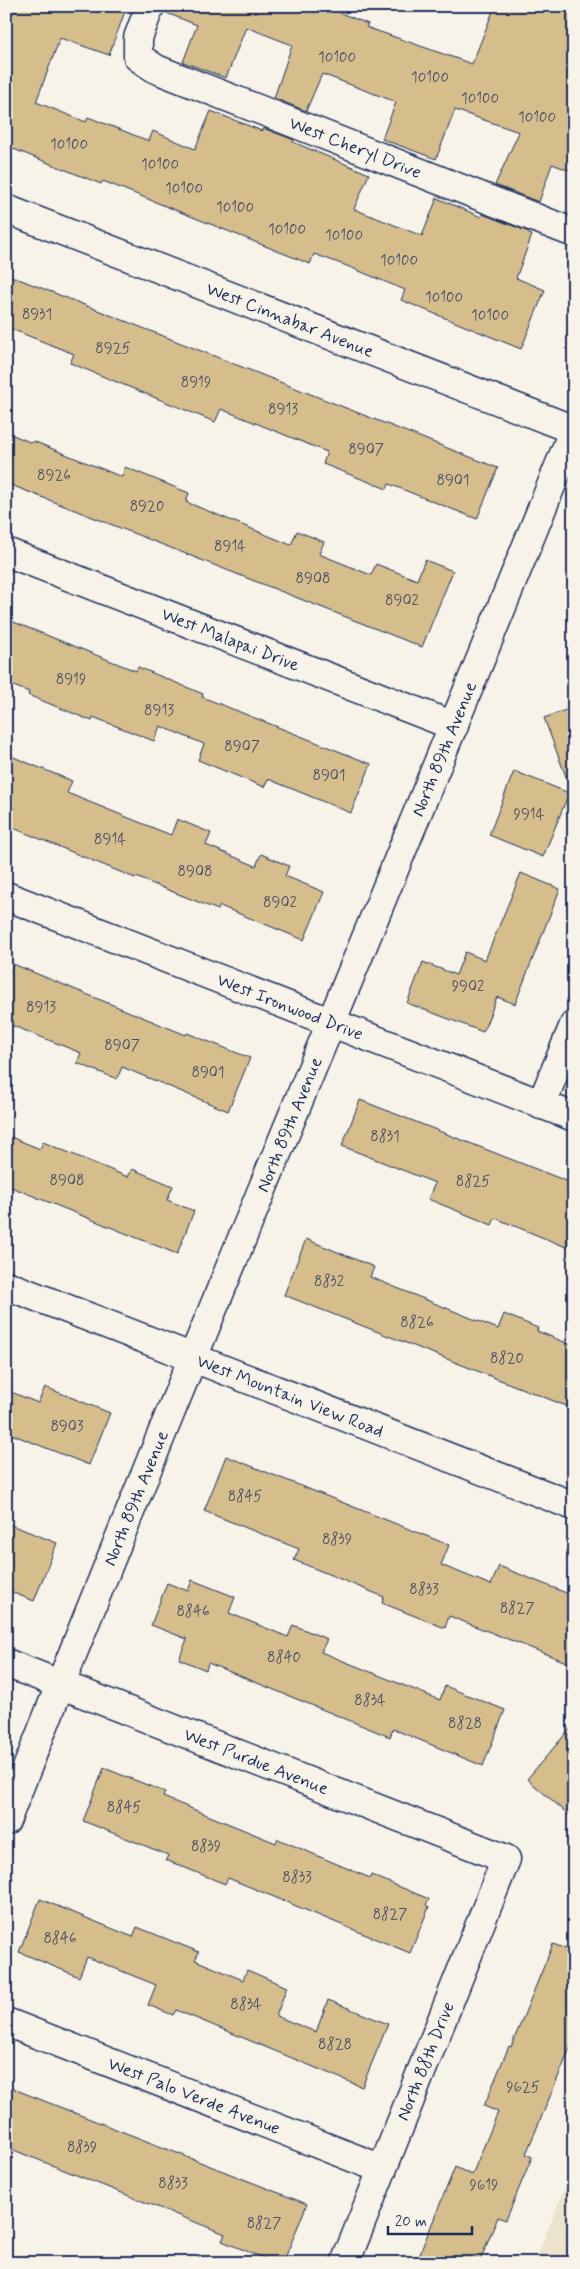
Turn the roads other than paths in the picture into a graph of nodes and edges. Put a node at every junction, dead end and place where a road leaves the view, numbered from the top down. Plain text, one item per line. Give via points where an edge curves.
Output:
1 (150, 6) edge
2 (6, 209) edge
3 (574, 232) edge
4 (574, 429) edge
5 (6, 552) edge
6 (454, 726) junction
7 (6, 896) edge
8 (331, 1024) junction
9 (574, 1025) edge
10 (542, 1105) junction
11 (574, 1117) edge
12 (6, 1285) edge
13 (192, 1359) junction
14 (574, 1506) edge
15 (6, 1663) edge
16 (60, 1683) junction
17 (6, 1821) edge
18 (506, 1859) joint
19 (6, 2022) edge
20 (382, 2169) junction
21 (344, 2263) edge

1 - 3 street, West Cheryl Drive via 138,38 138,57 156,69
2 - 4 street, West Cinnabar Avenue
4 - 6 street, North 89th Avenue
5 - 6 street, West Malapai Drive
6 - 8 street, North 89th Avenue
7 - 8 street, West Ironwood Drive
8 - 10 street, West Ironwood Drive
8 - 13 street, North 89th Avenue
9 - 10 street
10 - 11 street, West Ironwood Drive
12 - 13 street, West Mountain View Road
13 - 14 street, West Mountain View Road
13 - 16 street, North 89th Avenue
15 - 16 street, West Purdue Avenue
16 - 17 street, North 89th Avenue
16 - 18 street, West Purdue Avenue
18 - 20 street, North 88th Drive
19 - 20 street, West Palo Verde Avenue
20 - 21 street, North 88th Drive

